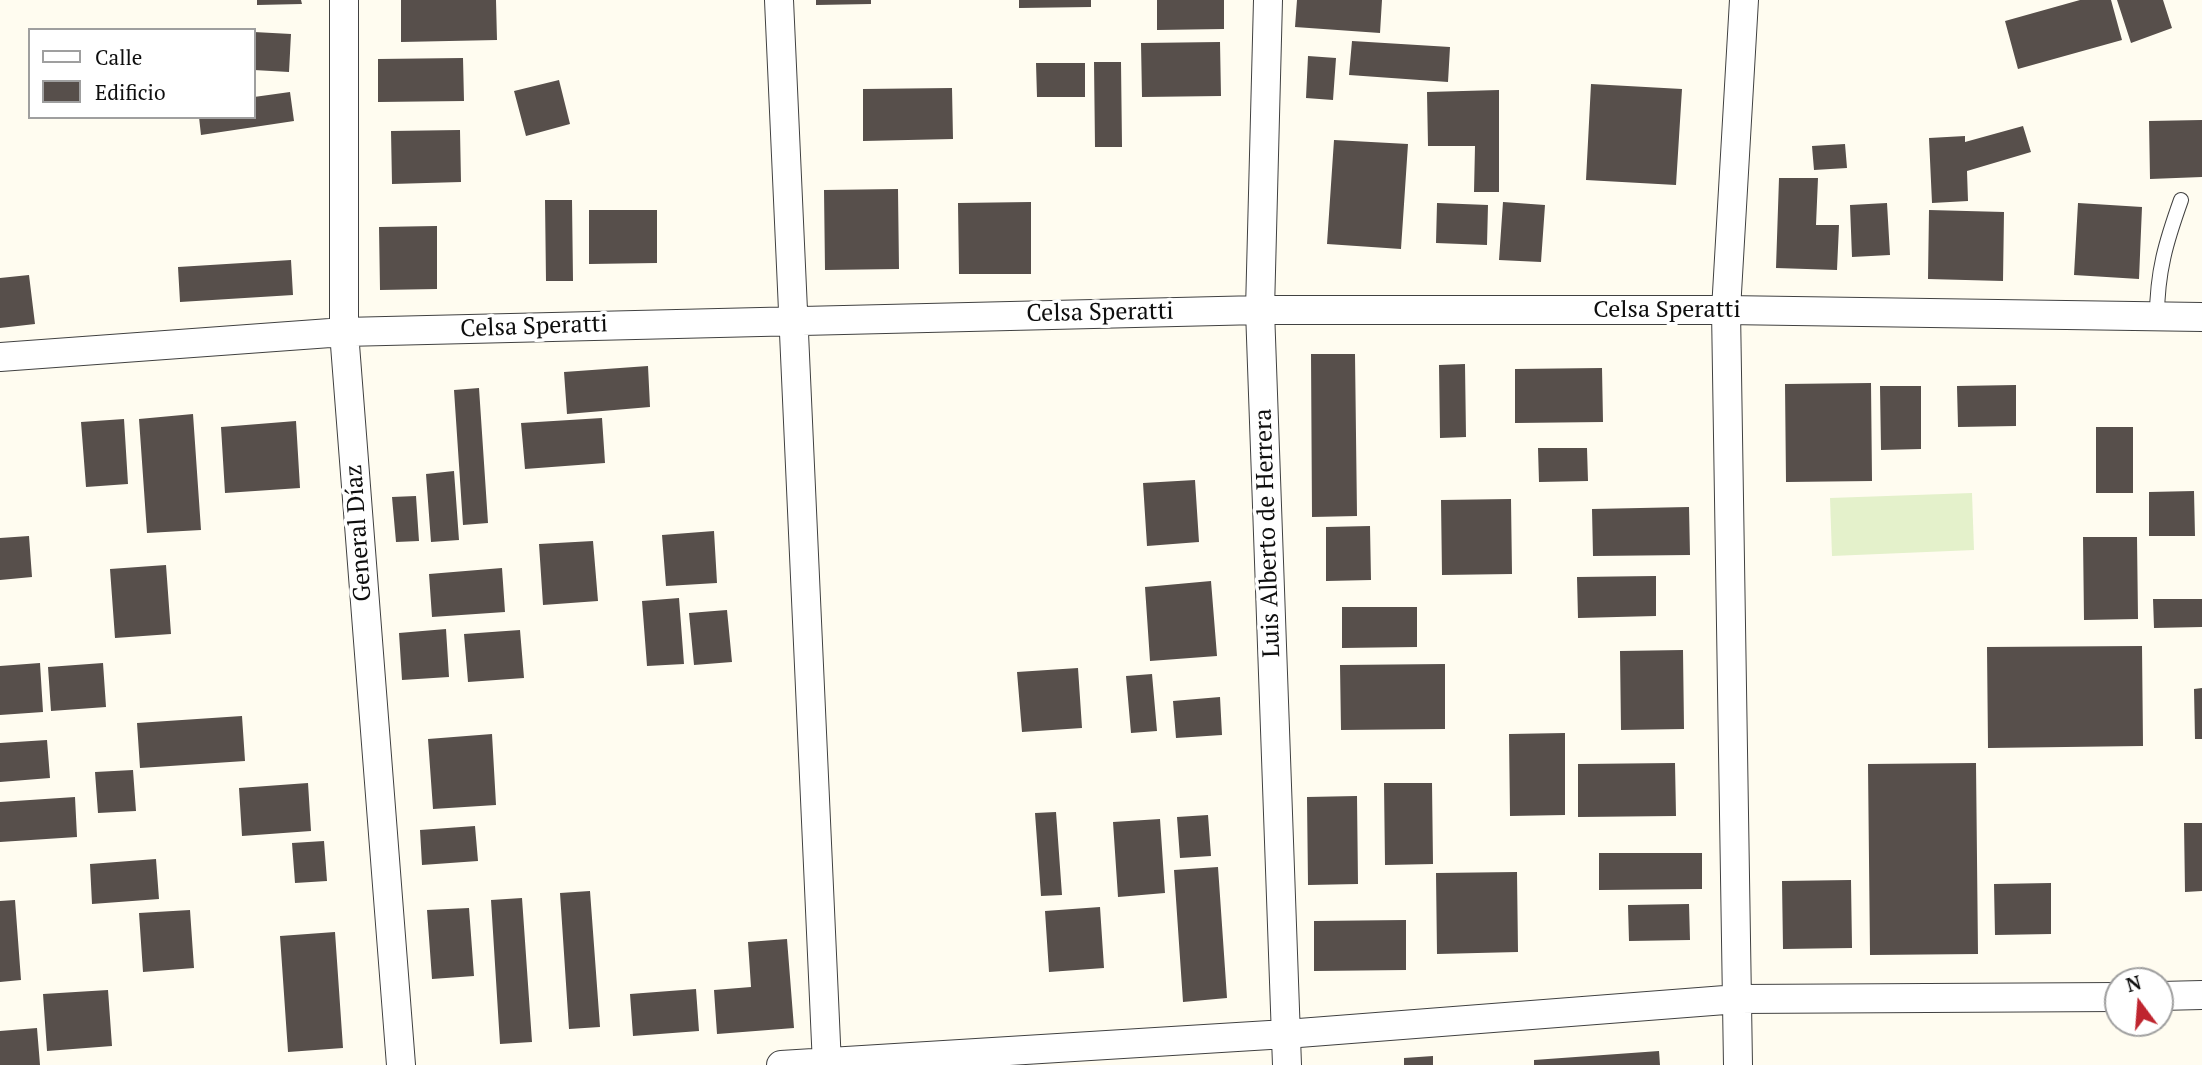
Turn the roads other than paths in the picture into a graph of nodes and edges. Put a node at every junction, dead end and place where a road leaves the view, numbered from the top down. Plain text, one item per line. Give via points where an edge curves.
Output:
1 (344, 0) edge
2 (779, 0) edge
3 (1268, 0) edge
4 (1744, 0) edge
5 (2181, 200) dead end
6 (1260, 310) junction
7 (1726, 310) junction
8 (2157, 317) junction
9 (2202, 317) edge
10 (792, 320) junction
11 (344, 332) junction
12 (0, 357) edge
13 (2202, 995) edge
14 (2174, 996) edge
15 (2104, 997) edge
16 (1738, 999) junction
17 (1286, 1034) junction
18 (827, 1063) edge
19 (401, 1065) edge
20 (781, 1065) edge
21 (1287, 1065) edge
22 (1738, 1065) edge

1 - 11 street, General Díaz
2 - 10 street
3 - 6 street, Luis Alberto de Herrera
4 - 7 street
5 - 8 lane via 2157,279
6 - 7 street, Celsa Speratti
6 - 10 street, Celsa Speratti
6 - 17 street, Luis Alberto de Herrera
7 - 8 street, Celsa Speratti
7 - 16 street
8 - 9 street, Celsa Speratti
10 - 11 street, Celsa Speratti
10 - 18 street
11 - 12 street, Celsa Speratti
11 - 19 street, General Díaz
13 - 14 street
15 - 16 street
16 - 17 street
16 - 22 street
17 - 18 street
17 - 21 street, Luis Alberto de Herrera
18 - 20 street

